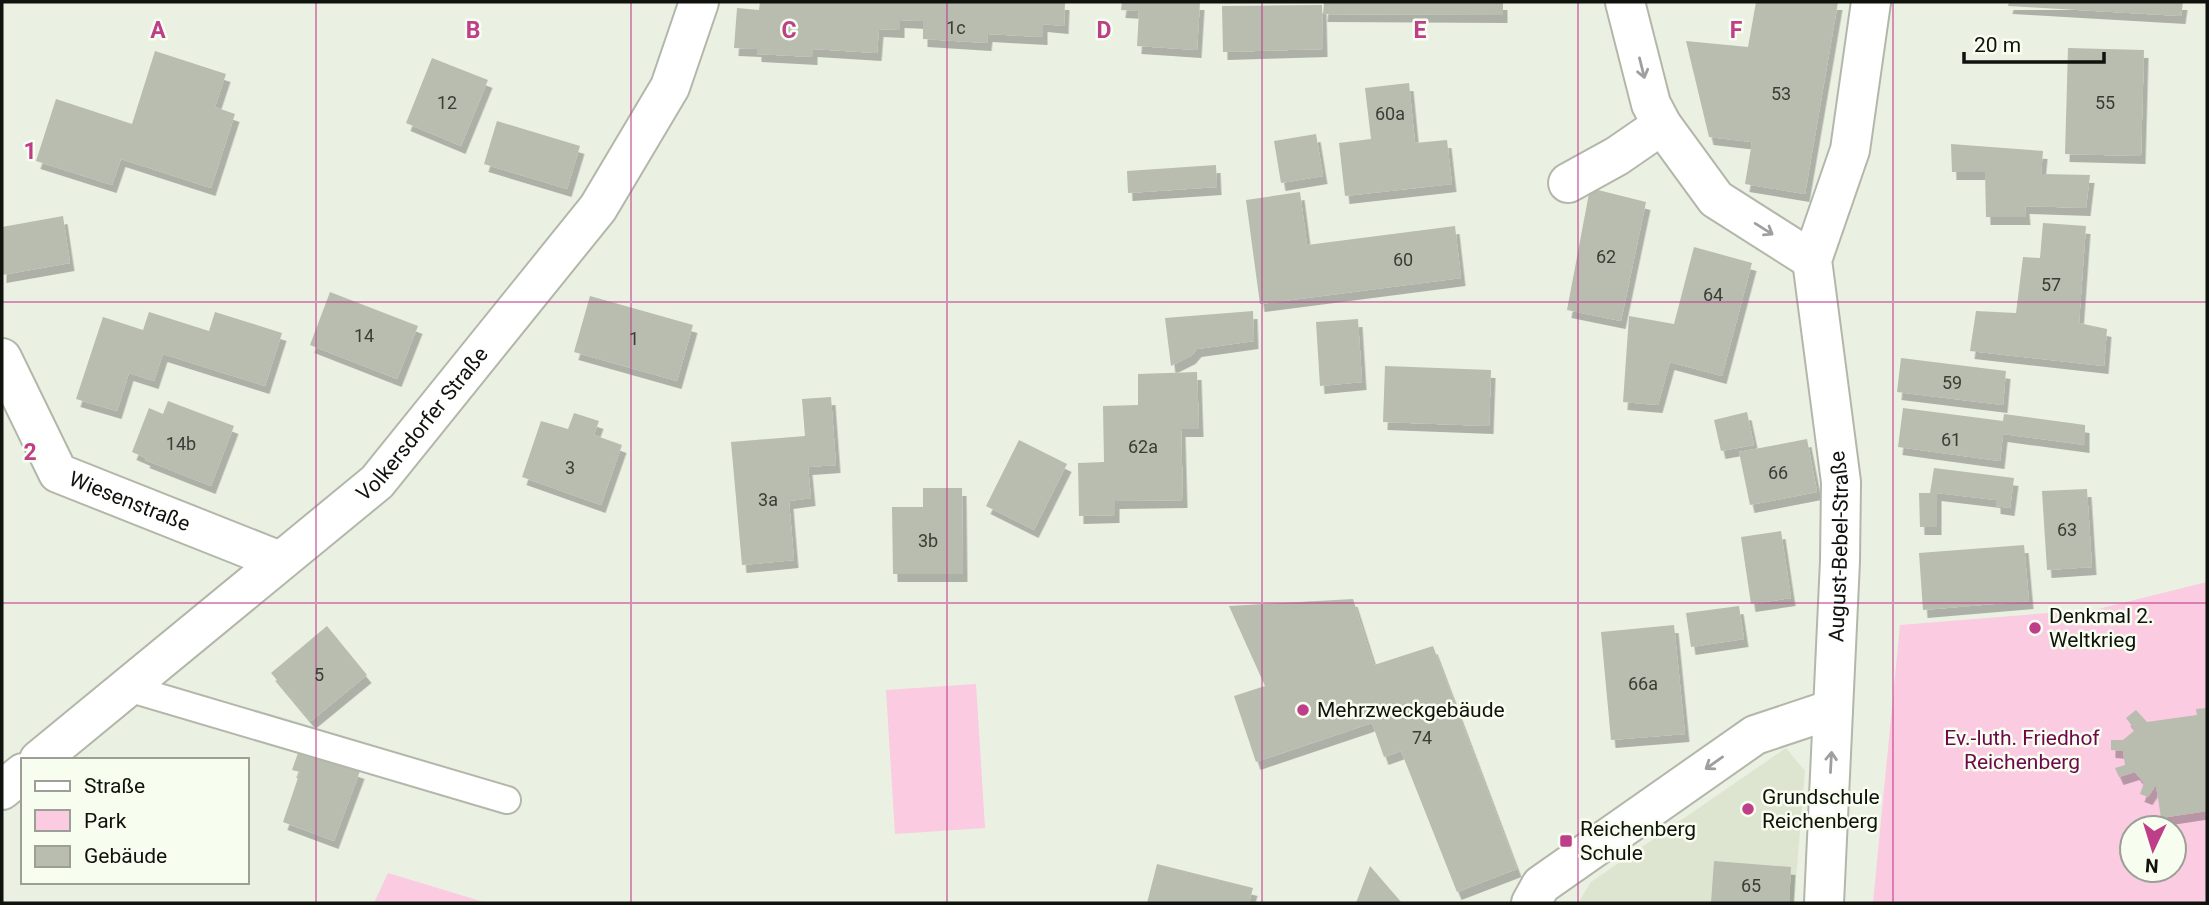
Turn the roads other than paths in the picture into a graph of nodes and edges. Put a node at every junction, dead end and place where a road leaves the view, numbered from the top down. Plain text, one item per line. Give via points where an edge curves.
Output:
1 (699, 2) edge
2 (1625, 2) edge
3 (1871, 2) edge
4 (1662, 125) junction
5 (1568, 183) dead end
6 (1812, 260) junction
7 (2, 358) edge
8 (280, 561) junction
9 (128, 688) junction
10 (1833, 709) junction
11 (41, 758) edge
12 (21, 775) edge
13 (2, 790) edge
14 (507, 800) dead end
15 (1531, 903) edge
16 (1824, 903) edge

1 - 8 street, Volkersdorfer Straße via 670,87 598,208 377,482
2 -> 4 street via 1651,104
3 - 6 street, August-Bebel-Straße via 1850,149
4 - 5 street
4 -> 6 street via 1716,199
6 - 10 street, August-Bebel-Straße via 1841,482
7 - 8 street, Wiesenstraße via 58,473
8 - 9 street, Volkersdorfer Straße
9 - 11 street, Volkersdorfer Straße
9 - 14 lane
10 -> 15 street via 1755,735 1541,885
16 -> 10 street, August-Bebel-Straße
12 - 13 street

